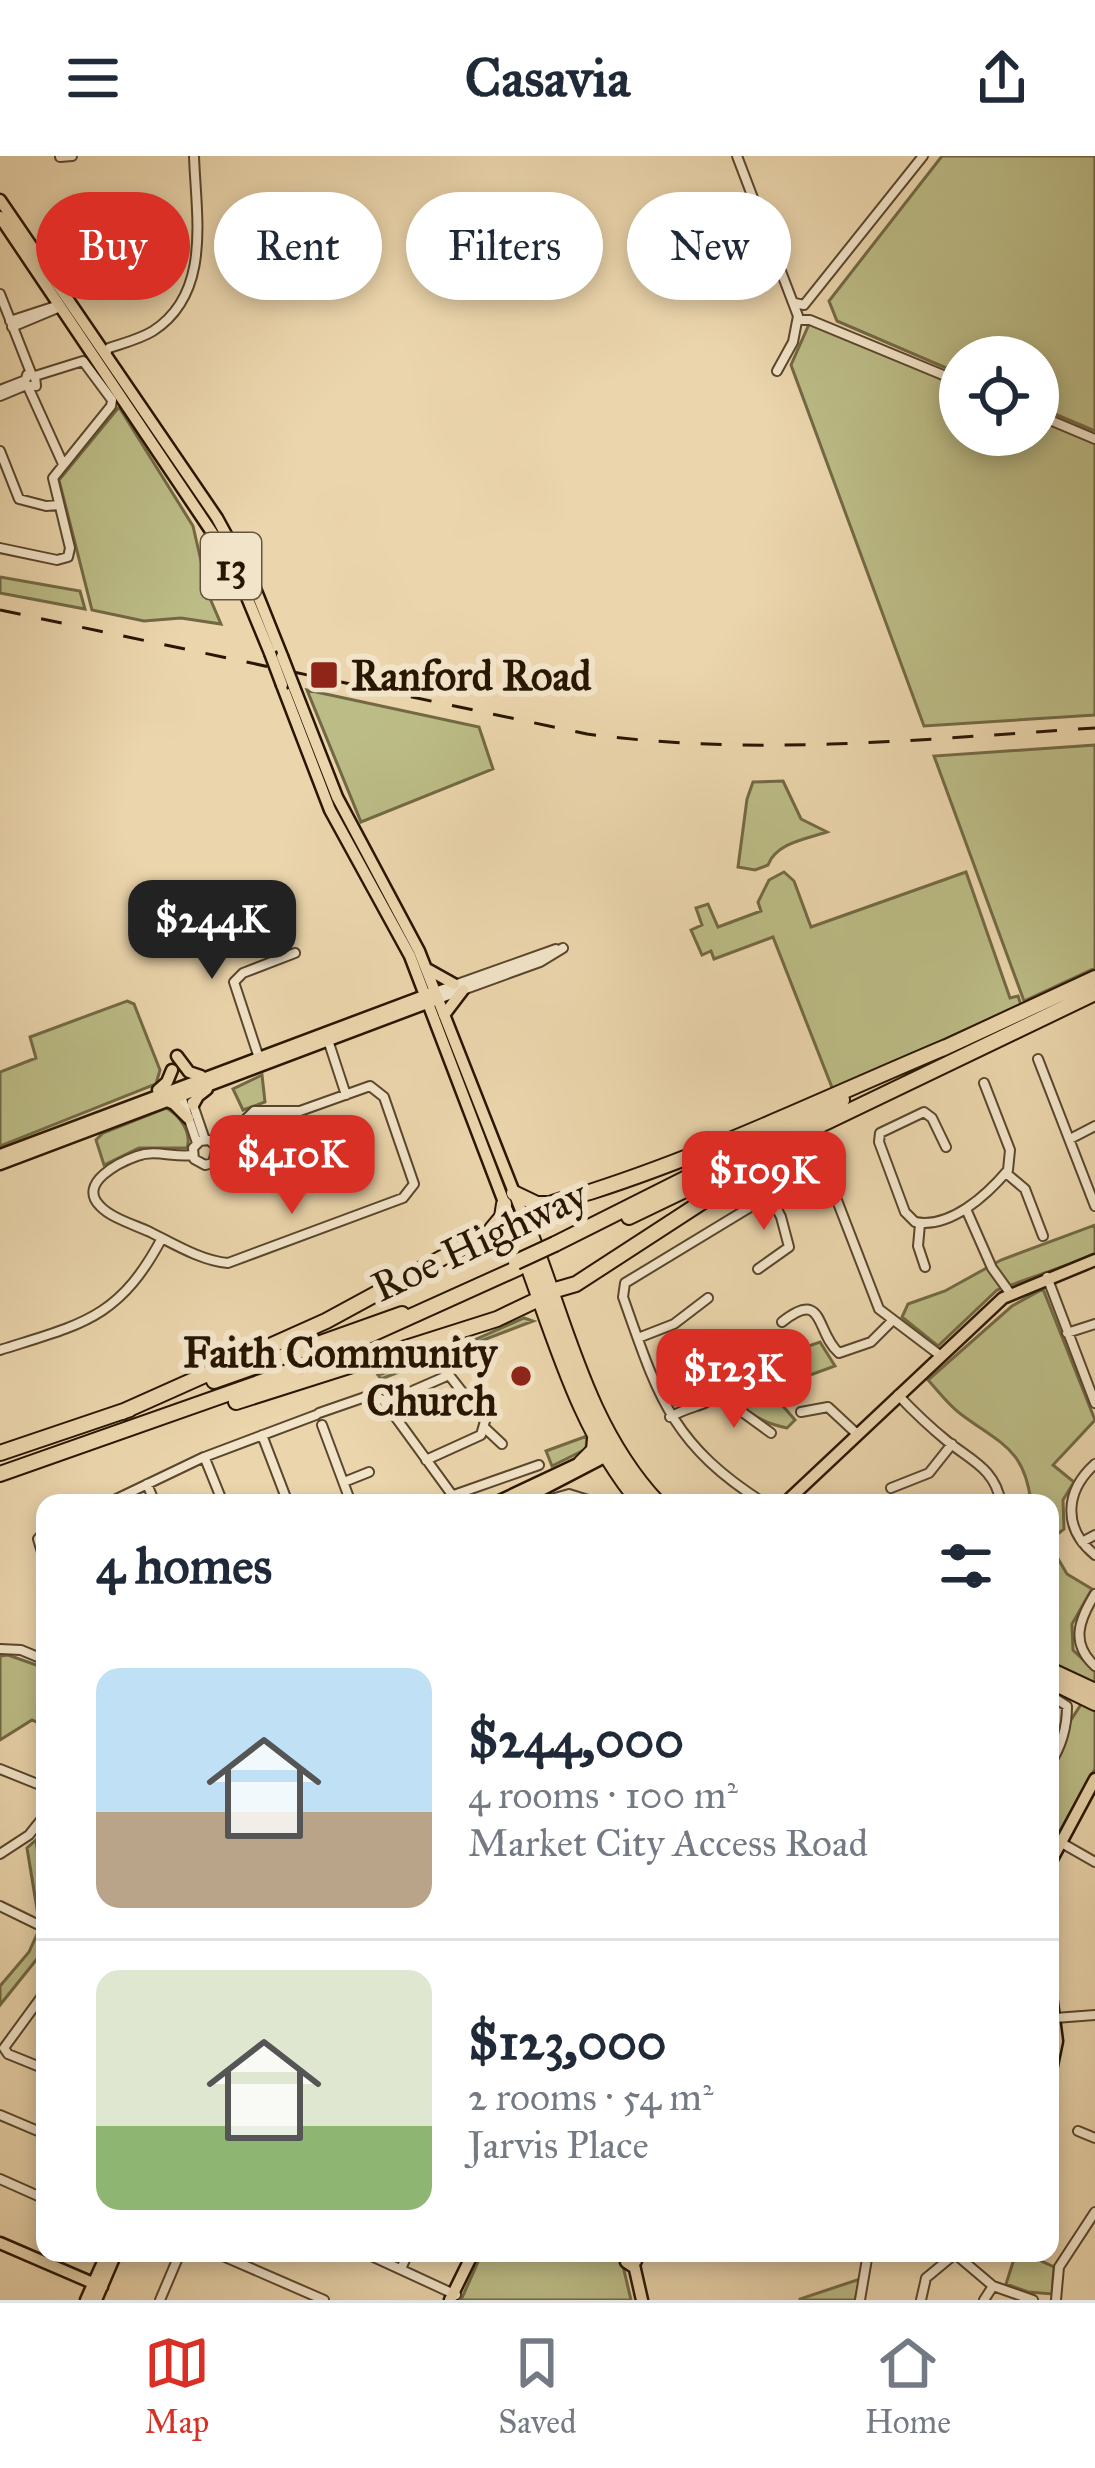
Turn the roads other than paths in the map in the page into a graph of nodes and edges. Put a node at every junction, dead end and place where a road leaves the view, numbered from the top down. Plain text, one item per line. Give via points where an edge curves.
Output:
1 (72, 156) edge
2 (194, 156) edge
3 (736, 156) edge
4 (923, 156) edge
5 (60, 158) edge
6 (0, 200) edge
7 (0, 217) edge
8 (0, 294) edge
9 (54, 302) junction
10 (795, 304) junction
11 (75, 310) junction
12 (797, 320) junction
13 (11, 324) junction
14 (90, 350) junction
15 (108, 360) junction
16 (777, 371) dead end
17 (939, 373) edge
18 (31, 383) junction
19 (0, 393) edge
20 (1059, 424) edge
21 (1095, 439) edge
22 (0, 452) edge
23 (63, 458) junction
24 (59, 505) junction
25 (0, 548) edge
26 (295, 953) dead end
27 (423, 973) junction
28 (1095, 978) edge
29 (458, 987) junction
30 (1095, 993) edge
31 (432, 997) junction
32 (406, 1007) junction
33 (444, 1015) junction
34 (438, 1028) junction
35 (325, 1039) junction
36 (946, 1047) junction
37 (177, 1057) dead end
38 (1038, 1059) dead end
39 (260, 1060) junction
40 (172, 1070) dead end
41 (212, 1078) junction
42 (984, 1083) dead end
43 (183, 1089) junction
44 (346, 1095) junction
45 (880, 1095) junction
46 (146, 1099) junction
47 (165, 1100) junction
48 (193, 1105) junction
49 (188, 1118) junction
50 (1095, 1126) edge
51 (1070, 1139) junction
52 (201, 1141) junction
53 (217, 1147) junction
54 (946, 1148) dead end
55 (0, 1155) edge
56 (193, 1155) junction
57 (0, 1164) edge
58 (1006, 1173) junction
59 (769, 1193) junction
60 (509, 1199) junction
61 (556, 1202) junction
62 (1095, 1206) edge
63 (966, 1209) junction
64 (920, 1224) junction
65 (520, 1226) junction
66 (488, 1232) junction
67 (1043, 1236) dead end
68 (162, 1238) junction
69 (556, 1247) junction
70 (1095, 1260) edge
71 (517, 1265) junction
72 (758, 1268) dead end
73 (926, 1268) dead end
74 (1049, 1277) junction
75 (548, 1293) junction
76 (1010, 1293) junction
77 (708, 1298) dead end
78 (514, 1313) junction
79 (892, 1321) junction
80 (782, 1322) dead end
81 (550, 1324) junction
82 (1095, 1324) edge
83 (1069, 1332) junction
84 (638, 1338) junction
85 (0, 1350) edge
86 (730, 1350) dead end
87 (939, 1357) junction
88 (1093, 1392) edge
89 (716, 1394) junction
90 (899, 1394) junction
91 (385, 1403) junction
92 (122, 1412) junction
93 (801, 1412) dead end
94 (670, 1417) junction
95 (319, 1418) junction
96 (486, 1429) junction
97 (771, 1432) dead end
98 (857, 1434) junction
99 (262, 1435) junction
100 (113, 1436) junction
101 (595, 1437) junction
102 (502, 1444) dead end
103 (952, 1444) junction
104 (610, 1451) junction
105 (0, 1453) edge
106 (207, 1459) junction
107 (426, 1460) junction
108 (586, 1464) junction
109 (1095, 1464) edge
110 (539, 1465) dead end
111 (369, 1472) dead end
112 (617, 1472) junction
113 (0, 1474) edge
114 (344, 1482) junction
115 (147, 1484) junction
116 (891, 1488) dead end
117 (126, 1494) edge
118 (151, 1494) edge
119 (220, 1494) edge
120 (285, 1494) edge
121 (348, 1494) edge
122 (449, 1494) edge
123 (471, 1494) edge
124 (516, 1494) edge
125 (532, 1494) edge
126 (633, 1494) edge
127 (650, 1494) edge
128 (752, 1494) edge
129 (794, 1494) edge
130 (997, 1494) edge
131 (1095, 1534) edge
132 (1082, 1542) junction
133 (1095, 1555) edge
134 (1095, 1594) edge
135 (1092, 1605) edge
136 (0, 1649) edge
137 (36, 1656) edge
138 (1095, 1666) edge
139 (1059, 1674) edge
140 (1059, 1686) edge
141 (1095, 1691) edge
142 (1059, 1701) edge
143 (1095, 1703) edge
144 (1059, 1731) edge
145 (0, 1768) edge
146 (1095, 1779) edge
147 (36, 1783) edge
148 (1091, 1793) edge
149 (36, 1826) edge
150 (1059, 1841) joint
151 (1, 1852) edge
152 (1095, 1862) edge
153 (0, 1906) edge
154 (36, 1921) edge
155 (36, 2009) edge
156 (1095, 2015) edge
157 (1059, 2018) edge
158 (36, 2065) edge
159 (0, 2115) edge
160 (36, 2130) edge
161 (1078, 2131) dead end
162 (1095, 2138) edge
163 (0, 2179) edge
164 (36, 2195) edge
165 (1095, 2212) edge
166 (0, 2245) edge
167 (104, 2262) edge
168 (111, 2262) edge
169 (177, 2262) edge
170 (237, 2262) edge
171 (385, 2262) edge
172 (404, 2262) edge
173 (469, 2262) edge
174 (632, 2262) edge
175 (866, 2262) edge
176 (945, 2262) edge
177 (965, 2262) edge
178 (401, 2269) junction
179 (993, 2286) junction
180 (95, 2292) edge
181 (455, 2294) edge
182 (639, 2296) edge
183 (160, 2300) edge
184 (324, 2300) edge
185 (860, 2300) edge
186 (921, 2300) edge
187 (984, 2300) edge
188 (1033, 2300) edge
189 (1056, 2300) edge

1 - 5 street
2 - 15 street via 189,289 165,321
3 - 10 street
4 - 10 street via 804,304
6 - 9 main road, 13
7 - 9 main road, 13
8 - 13 street
9 - 11 main road, 13
9 - 11 street
9 - 13 street
9 - 14 main road, 13
10 - 12 street
11 - 15 main road, 13
12 - 16 street
12 - 17 street
13 - 18 street
14 - 15 main road, 13
14 - 15 street
15 - 27 main road, 13, bridge via 234,547 337,797 404,918
18 - 19 street
18 - 23 street
18 - 23 street via 88,366 112,400
20 - 21 street
22 - 24 street via 19,499
23 - 24 street via 53,478
24 - 25 street via 68,557
26 - 39 street via 234,982
27 - 29 main road
27 - 31 main road, 13
27 - 32 main road
28 - 36 highway, Roe Highway
29 - 29 street via 563,948 540,962
29 - 31 street
29 - 33 main road
30 - 45 highway, Roe Highway
31 - 32 main road
31 - 33 main road, 13
31 - 34 main road, 13
32 - 34 main road
32 - 35 main road
33 - 60 main road, 13
34 - 60 main road, 13
35 - 39 main road
35 - 44 street
36 - 61 highway via 674,1165
36 - 69 highway, Roe Highway
37 - 41 main road via 193,1076
38 - 51 street
39 - 41 main road
40 - 46 main road
41 - 43 main road
41 - 48 main road
42 - 58 street via 1010,1150
43 - 46 main road
43 - 47 main road
43 - 48 street
43 - 49 street
44 - 53 street via 300,1111 254,1111
44 - 68 street via 370,1086 384,1097 413,1177 410,1194 229,1263
45 - 69 highway, Roe Highway
45 - 75 highway via 576,1284
46 - 55 main road
47 - 49 main road
47 - 57 main road
48 - 52 street
49 - 52 street
50 - 51 street
51 - 62 street
52 - 53 street
52 - 56 street
53 - 56 street via 209,1165
54 - 64 street via 923,1112 879,1137 905,1212
56 - 68 street via 139,1155 106,1171 94,1188 104,1210
58 - 63 street
58 - 67 street via 1025,1189
59 - 72 street via 789,1247
59 - 79 street via 809,1169 823,1173 874,1300
59 - 84 street via 625,1282
60 - 61 highway
60 - 65 main road, 13
60 - 66 highway
61 - 65 highway
63 - 64 street
63 - 76 street
64 - 73 street
65 - 66 highway
65 - 75 highway, 13
66 - 92 highway via 326,1321
68 - 85 street via 110,1307
69 - 71 highway, Roe Highway, bridge
70 - 74 main road
71 - 92 highway, Roe Highway
71 - 100 highway, Roe Highway via 336,1353
74 - 76 main road
74 - 83 street
75 - 78 highway
75 - 81 highway, 13
75 - 104 highway, 13
76 - 87 main road
77 - 84 street
78 - 81 highway via 528,1311
78 - 100 highway
79 - 80 street via 871,1342 839,1353 809,1309
79 - 87 street
81 - 101 highway, 13
82 - 83 street
83 - 88 street
84 - 94 street
86 - 89 street via 712,1366
87 - 90 main road
89 - 94 street
89 - 97 street
90 - 98 main road
90 - 103 street
91 - 95 street via 371,1395
91 - 96 street via 449,1375
91 - 107 street
92 - 105 highway, Roe Highway
93 - 98 street via 828,1407
94 - 128 street
95 - 99 street
95 - 114 street
96 - 102 street
96 - 107 street
98 - 129 main road
99 - 106 street
99 - 120 street
100 - 113 highway, Roe Highway
101 - 104 highway, 13
101 - 108 highway
103 - 116 street via 929,1473
103 - 130 street via 986,1469
104 - 108 main road
104 - 112 highway, 13
104 - 127 highway, 13
106 - 115 street
106 - 119 street
107 - 122 street
108 - 112 highway
108 - 124 main road
108 - 125 main road
109 - 132 street via 1070,1506
110 - 123 street
111 - 114 street
112 - 126 highway, 13
114 - 121 street
115 - 117 street
115 - 118 street
131 - 132 street
132 - 133 street
134 - 135 street
135 - 138 street via 1078,1636
136 - 137 street
139 - 141 highway
140 - 143 highway
142 - 144 street via 1066,1706
145 - 147 street
146 - 148 main road
148 - 150 main road
149 - 151 street
150 - 152 street
153 - 154 street
155 - 158 street via 4,2048
156 - 157 street
159 - 160 street
161 - 162 street
163 - 164 street
165 - 189 street via 1059,2267
166 - 180 main road
167 - 180 main road
168 - 180 main road
169 - 183 street
170 - 184 street
171 - 178 street
172 - 178 street
173 - 181 main road
174 - 182 main road
175 - 185 street
176 - 186 street via 926,2278
177 - 179 street
178 - 181 street
179 - 187 street
179 - 188 street

